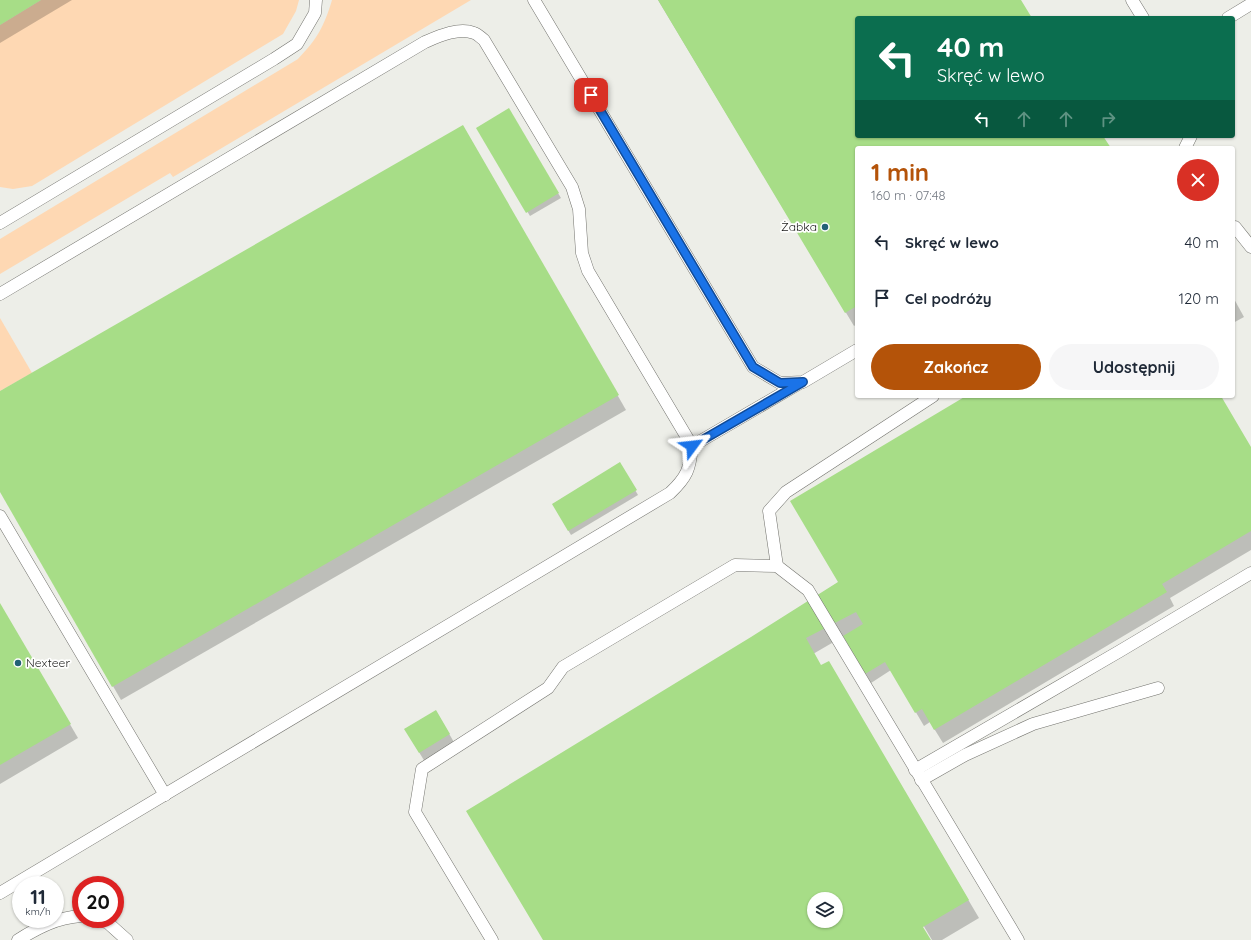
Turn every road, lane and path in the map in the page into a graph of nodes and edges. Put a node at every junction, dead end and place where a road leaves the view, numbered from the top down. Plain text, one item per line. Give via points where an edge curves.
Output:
1 (316, 0) edge
2 (534, 0) edge
3 (1132, 0) edge
4 (1251, 4) edge
5 (1142, 16) edge
6 (1231, 16) edge
7 (0, 223) edge
8 (1235, 227) edge
9 (1251, 247) edge
10 (0, 294) edge
11 (855, 351) edge
12 (803, 382) junction
13 (931, 398) edge
14 (692, 446) junction
15 (0, 516) edge
16 (777, 566) junction
17 (1251, 573) edge
18 (1158, 688) dead end
19 (918, 775) junction
20 (165, 794) junction
21 (0, 893) edge
22 (72, 917) edge
23 (114, 928) edge
24 (18, 940) edge
25 (127, 940) edge
26 (492, 940) edge
27 (1018, 940) edge

1 - 7 lane via 315,13 297,44
2 - 12 lane via 753,367 780,383
3 - 5 lane
4 - 6 lane
8 - 9 lane
10 - 14 lane via 425,42 460,31 474,32 484,40 572,187 578,209 582,253 588,271
11 - 12 lane
12 - 14 lane
13 - 16 lane via 786,492 769,511
14 - 20 lane via 691,464 684,480 670,493
15 - 20 lane
16 - 19 lane via 808,590
16 - 26 lane via 735,565 563,667 548,688 422,769 415,812
17 - 19 lane
18 - 19 lane via 1033,724
19 - 27 lane
20 - 21 lane
22 - 24 lane via 45,924
23 - 25 lane

